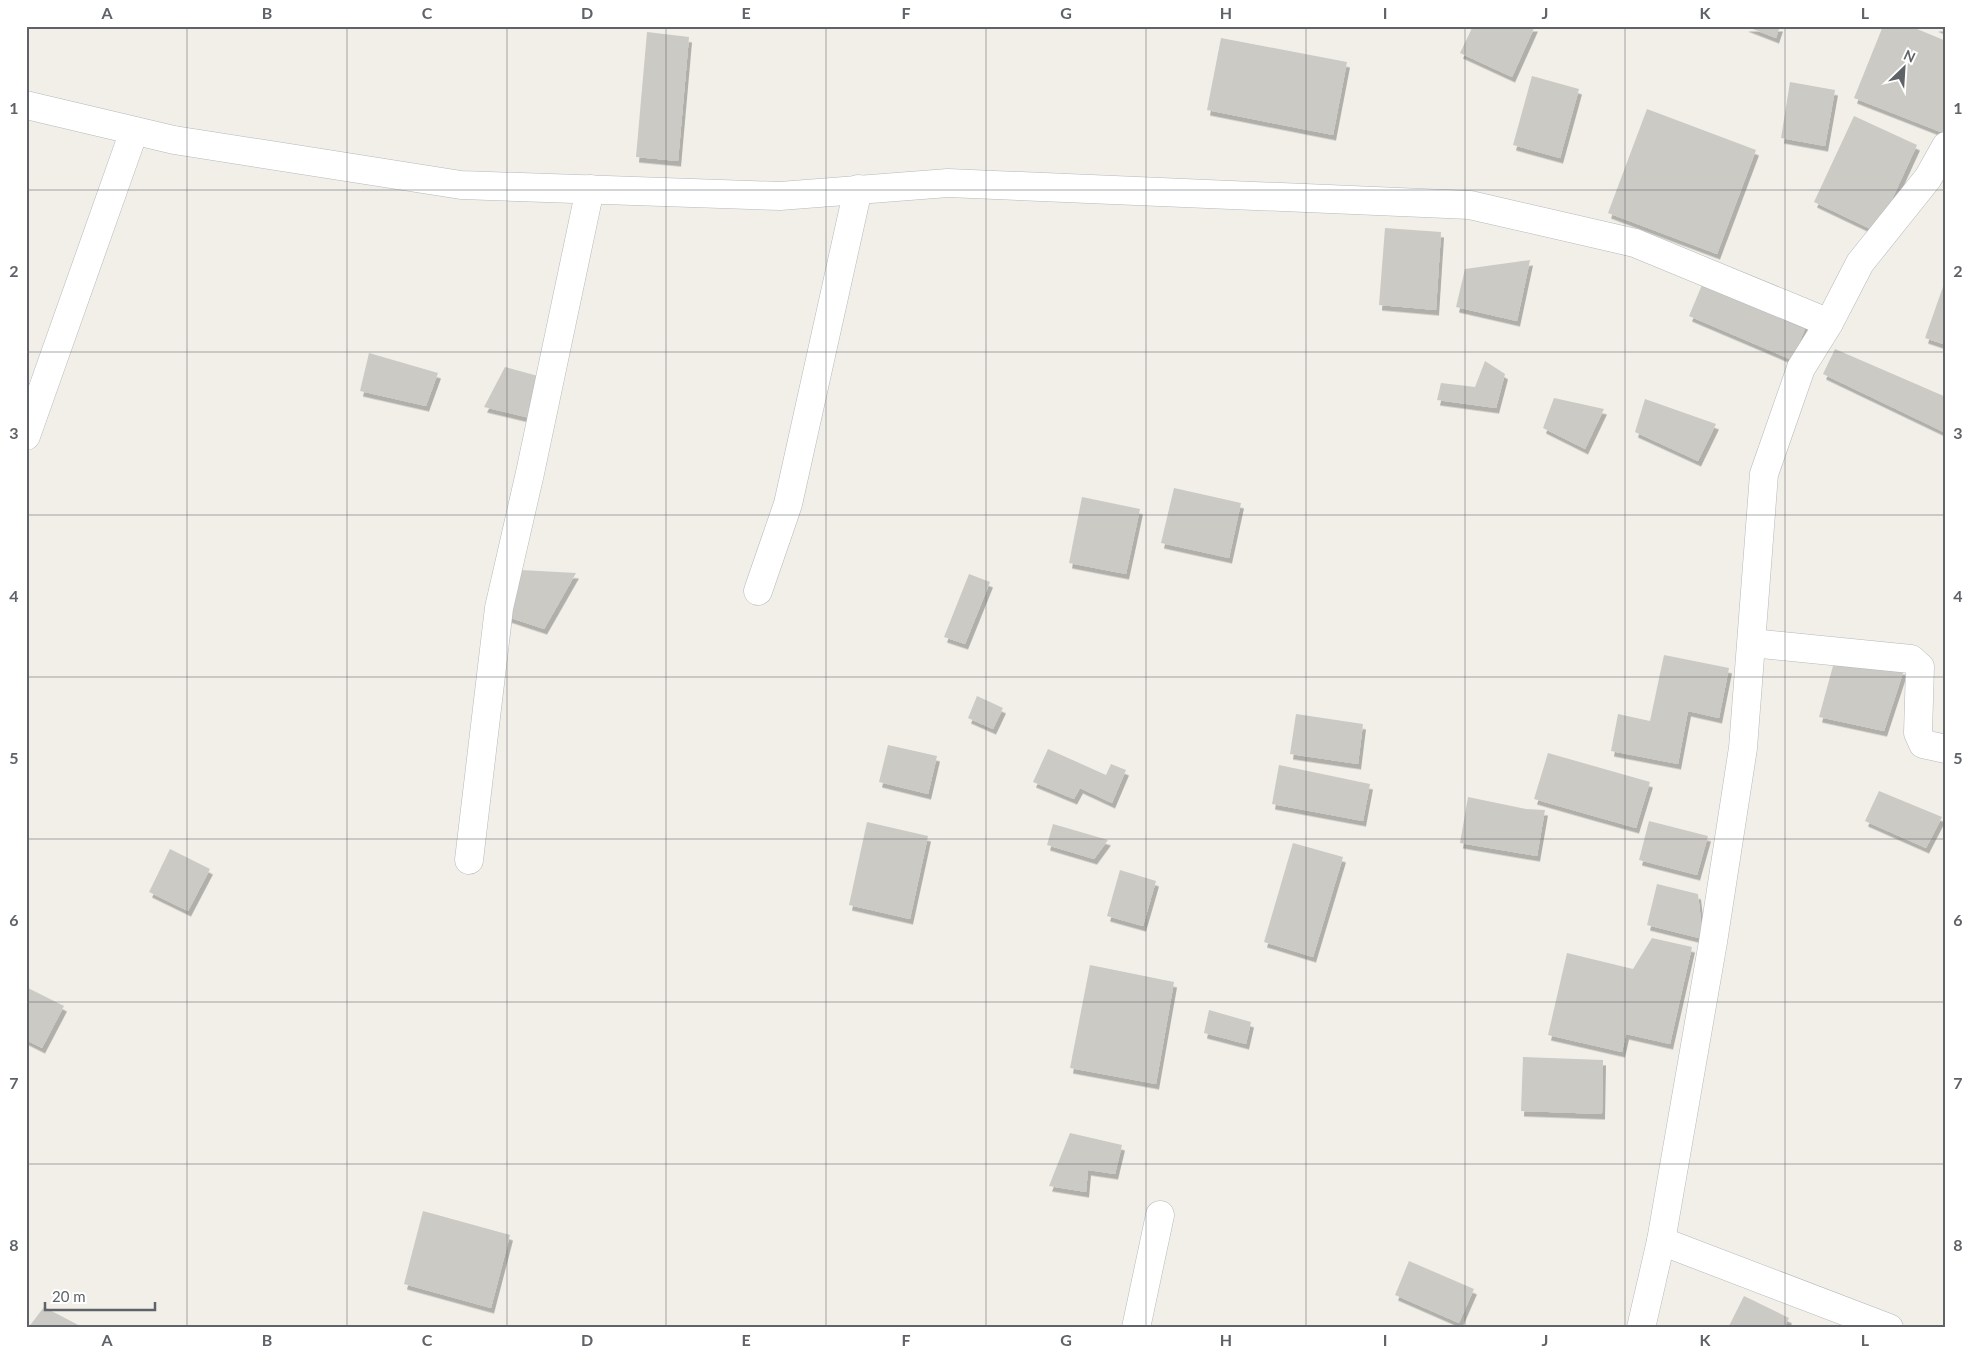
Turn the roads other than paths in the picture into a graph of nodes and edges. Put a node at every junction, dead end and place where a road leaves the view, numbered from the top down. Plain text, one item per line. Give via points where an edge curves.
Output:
1 (26, 105) edge
2 (134, 131) junction
3 (1946, 146) edge
4 (590, 189) junction
5 (858, 190) junction
6 (1829, 323) junction
7 (26, 436) edge
8 (758, 591) dead end
9 (1752, 642) junction
10 (1946, 749) edge
11 (469, 860) dead end
12 (1160, 1215) dead end
13 (1661, 1241) junction
14 (1136, 1328) edge
15 (1641, 1328) edge
16 (1889, 1328) edge

1 - 2 street
2 - 4 street via 461,186
2 - 7 street
3 - 6 street via 1928,178 1860,263
4 - 5 street via 780,196
4 - 11 street via 499,608
5 - 6 street via 948,183 1470,205 1635,243
5 - 8 street via 788,504
6 - 9 street via 1801,368 1764,474
9 - 10 street via 1912,659 1920,667 1918,733 1923,744
9 - 13 street via 1743,748
12 - 14 street
13 - 15 street
13 - 16 street

